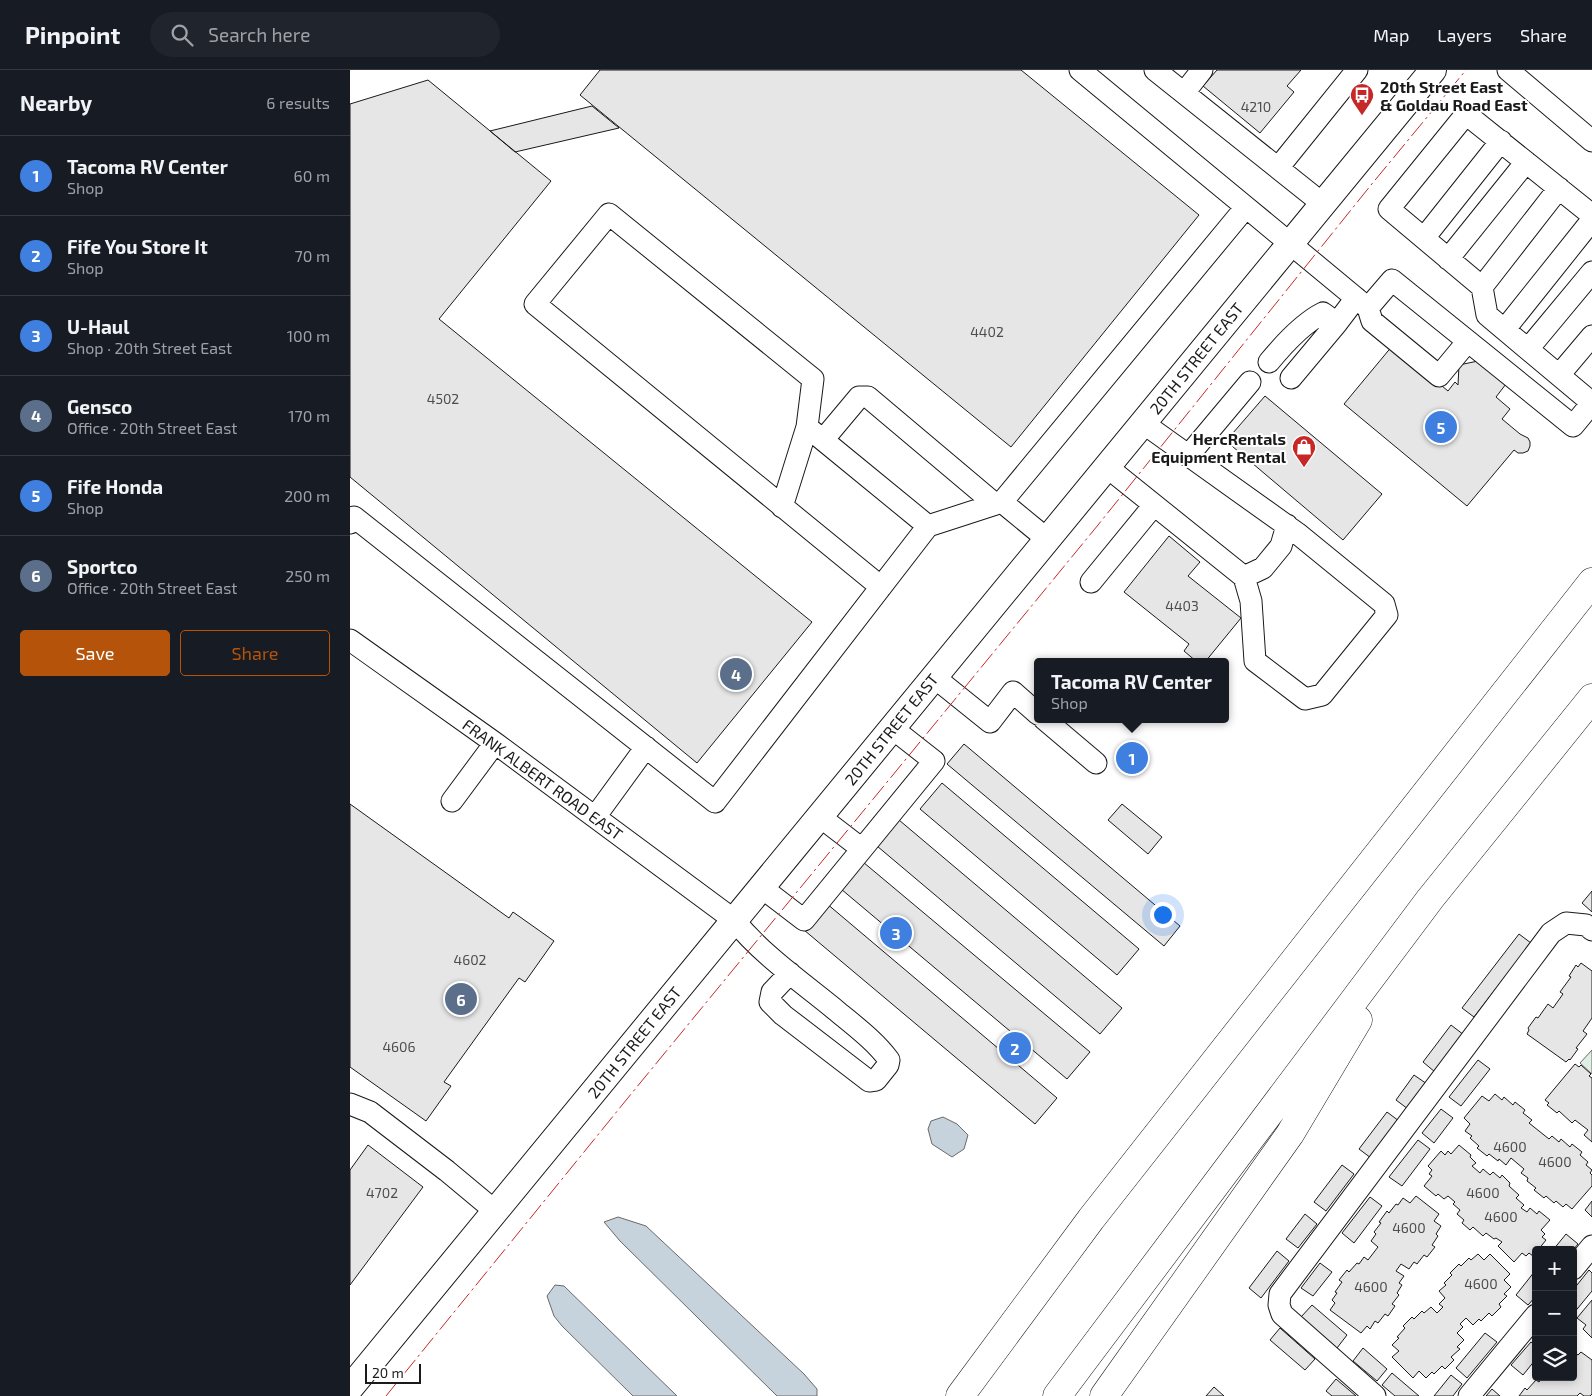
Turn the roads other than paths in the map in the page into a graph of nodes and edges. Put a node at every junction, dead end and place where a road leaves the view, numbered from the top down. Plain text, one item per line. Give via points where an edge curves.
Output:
1 (1080, 70) edge
2 (1155, 70) edge
3 (1202, 70) edge
4 (1357, 70) edge
5 (1433, 70) edge
6 (1508, 70) edge
7 (1184, 93) junction
8 (1501, 141) junction
9 (1592, 141) edge
10 (1526, 162) junction
11 (1278, 168) junction
12 (1559, 188) junction
13 (1323, 204) junction
14 (1246, 207) junction
15 (1592, 215) edge
16 (1592, 220) edge
17 (1424, 238) junction
18 (1291, 243) junction
19 (1448, 258) junction
20 (1592, 272) edge
21 (1482, 286) junction
22 (1362, 303) junction
23 (1337, 323) junction
24 (1505, 329) junction
25 (1592, 336) edge
26 (1468, 341) junction
27 (1528, 349) junction
28 (1268, 362) dead end
29 (1559, 376) junction
30 (1291, 378) dead end
31 (1250, 382) dead end
32 (1143, 423) junction
33 (815, 433) junction
34 (1188, 456) junction
35 (1107, 466) junction
36 (998, 503) junction
37 (1154, 505) junction
38 (782, 507) junction
39 (350, 523) edge
40 (1287, 525) junction
41 (928, 526) junction
42 (1047, 539) junction
43 (1244, 577) junction
44 (1092, 582) dead end
45 (1592, 582) edge
46 (881, 587) junction
47 (350, 640) edge
48 (934, 677) junction
49 (1592, 698) edge
50 (1034, 711) edge
51 (1049, 723) edge
52 (892, 728) junction
53 (495, 743) junction
54 (646, 747) junction
55 (1096, 763) dead end
56 (452, 801) dead end
57 (819, 816) junction
58 (595, 817) junction
59 (862, 848) junction
60 (761, 887) junction
61 (1430, 899) junction
62 (734, 920) junction
63 (1592, 930) edge
64 (790, 973) junction
65 (350, 1104) edge
66 (495, 1211) junction
67 (1592, 1246) edge
68 (1577, 1264) edge
69 (1532, 1320) edge
70 (350, 1388) edge
71 (960, 1396) edge
72 (1057, 1396) edge
73 (1104, 1396) edge
74 (1375, 1396) edge
75 (1469, 1396) edge

1 - 14 street
2 - 7 street
3 - 7 street
4 - 11 street
5 - 13 main road, 20TH STREET EAST
6 - 9 street
7 - 11 street
8 - 10 street
8 - 17 street
8 - 17 street via 1466,114 1388,209
10 - 12 street
10 - 19 street
11 - 13 street
12 - 15 street
12 - 21 street
13 - 18 main road, 20TH STREET EAST
14 - 18 street
14 - 36 street
16 - 24 street
17 - 19 street
18 - 22 street
18 - 32 main road, 20TH STREET EAST
19 - 21 street
20 - 27 street
21 - 24 street via 1488,315
22 - 23 street
22 - 26 street via 1392,280
22 - 26 street via 1372,322 1439,376
23 - 28 street via 1323,312 1290,338
23 - 30 street
24 - 27 street
25 - 29 street
26 - 29 street via 1573,426 1592,403
27 - 29 street
31 - 34 street
32 - 34 street
32 - 35 main road, 20TH STREET EAST
33 - 36 street via 859,396 868,397
33 - 38 street
33 - 38 street via 813,379 609,214 535,304
33 - 41 street
34 - 40 street
35 - 37 street
35 - 42 main road, 20TH STREET EAST
36 - 41 street
36 - 42 street
37 - 43 street
37 - 44 street
38 - 46 street
39 - 54 street via 354,517
40 - 43 street via 1281,546 1263,568
40 - 43 street via 1384,604 1387,616 1322,694 1305,699 1255,661 1251,601
41 - 46 street
42 - 48 main road, 20TH STREET EAST
45 - 71 highway via 1091,1219
46 - 54 street via 715,802
47 - 53 street, FRANK ALBERT ROAD EAST
48 - 50 street via 990,722 1012,692
48 - 52 main road, 20TH STREET EAST
49 - 61 highway
51 - 55 street
52 - 57 main road, 20TH STREET EAST
52 - 59 street via 934,761
53 - 56 street
53 - 58 street, FRANK ALBERT ROAD EAST
54 - 58 street
57 - 59 street
57 - 60 main road, 20TH STREET EAST
58 - 62 street, FRANK ALBERT ROAD EAST
59 - 60 street via 804,920
60 - 62 main road, 20TH STREET EAST
61 - 72 highway
61 - 73 highway via 1290,1134
62 - 64 street, FRANK ALBERT ROAD EAST via 746,935
62 - 66 main road, 20TH STREET EAST
63 - 74 street via 1586,925 1566,923 1552,933 1280,1294 1282,1314
64 - 64 street, FRANK ALBERT ROAD EAST via 883,1051 889,1060 888,1066 876,1080 869,1081 770,1002 772,992
65 - 66 street via 370,1112
66 - 70 main road, 20TH STREET EAST
67 - 68 street
69 - 75 street

